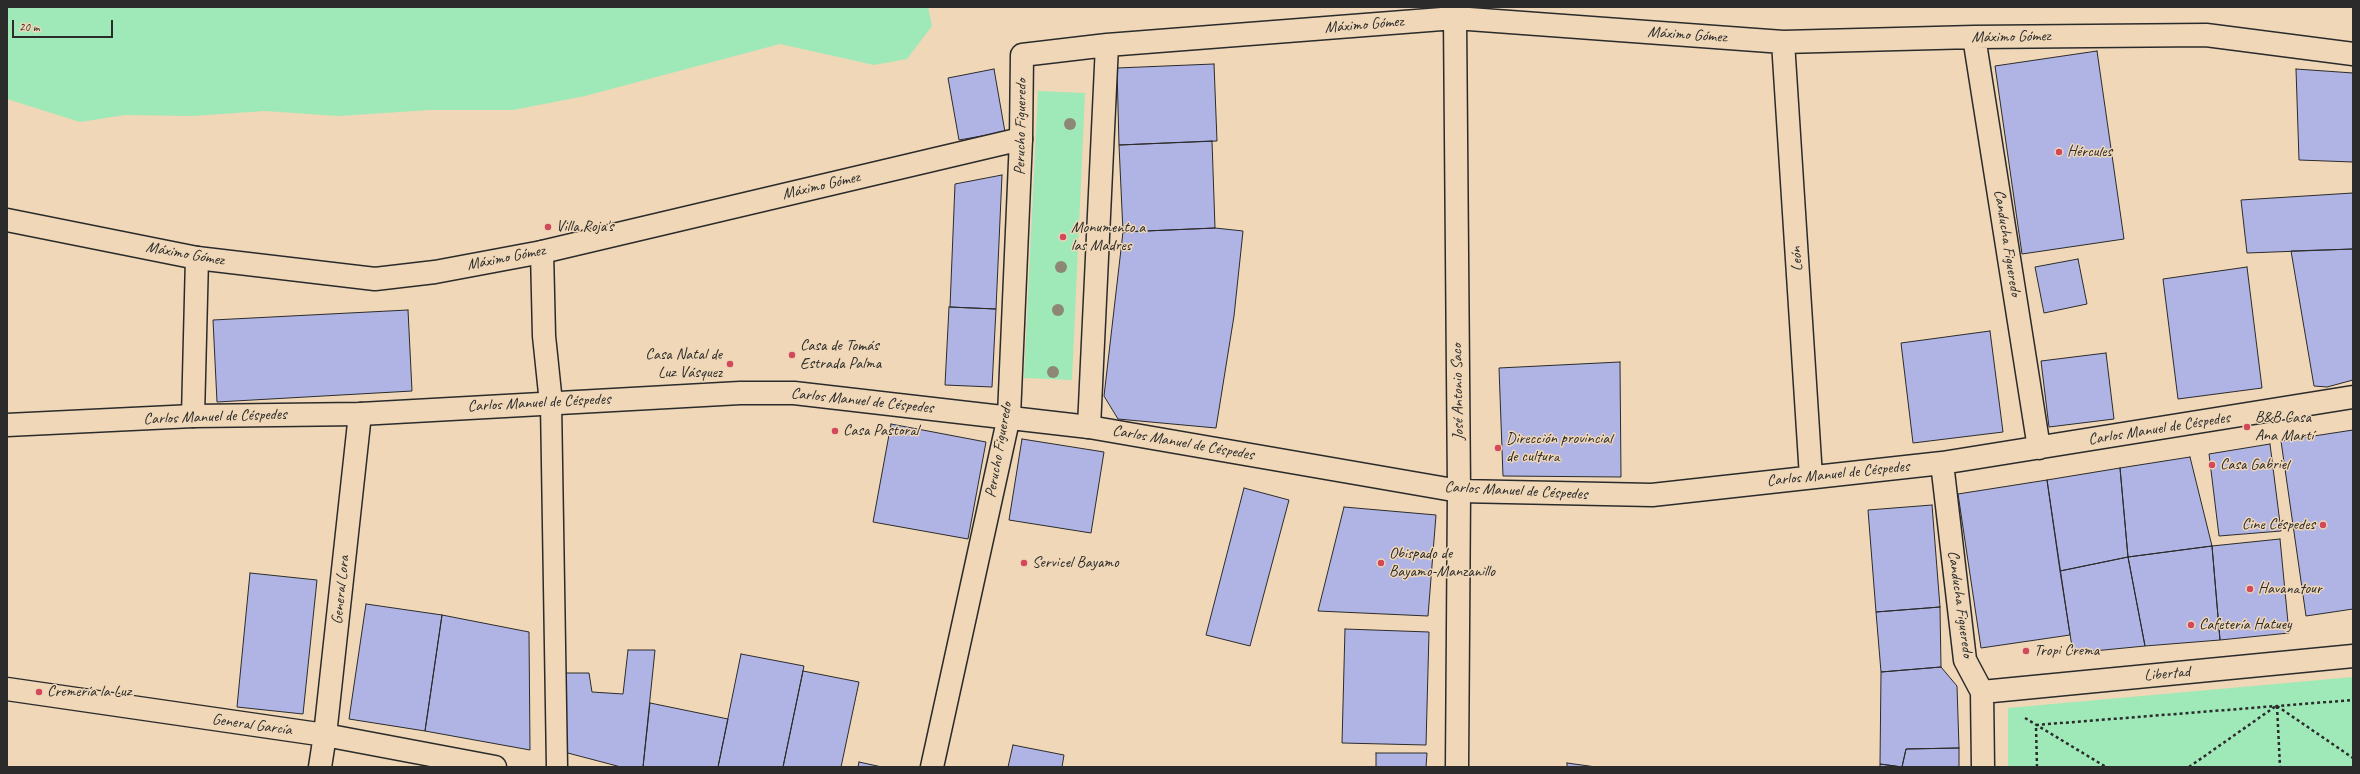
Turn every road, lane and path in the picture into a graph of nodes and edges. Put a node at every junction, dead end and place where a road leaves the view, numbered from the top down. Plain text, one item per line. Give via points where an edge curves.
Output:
1 (1455, 18) junction
2 (1974, 37) junction
3 (1784, 42) junction
4 (1107, 45) junction
5 (2353, 54) edge
6 (1022, 55) joint
7 (1021, 139) junction
8 (7, 220) edge
9 (542, 252) junction
10 (197, 258) junction
11 (2353, 397) edge
12 (551, 403) junction
13 (360, 414) junction
14 (194, 416) junction
15 (1008, 416) junction
16 (7, 425) edge
17 (1089, 427) junction
18 (2039, 448) junction
19 (1942, 463) junction
20 (1811, 477) junction
21 (1460, 491) junction
22 (2353, 656) edge
23 (7, 689) edge
24 (1982, 692) junction
25 (2353, 700) edge
26 (2277, 706) junction
27 (2019, 715) dead end
28 (2036, 725) junction
29 (326, 735) junction
30 (2353, 758) edge
31 (320, 767) edge
32 (495, 767) edge
33 (557, 767) edge
34 (932, 767) edge
35 (1457, 767) edge
36 (1983, 767) edge
37 (2037, 767) edge
38 (2106, 767) edge
39 (2189, 767) edge
40 (2280, 767) edge

1 - 3 street, Máximo Gómez
1 - 4 street, Máximo Gómez
1 - 21 street, José Antonio Saco
2 - 3 street, Máximo Gómez
2 - 5 street, Máximo Gómez via 2206,35
2 - 18 street, Canducha Figueredo
3 - 20 street, León
4 - 6 street, Máximo Gómez
4 - 17 street
6 - 7 street, Perucho Figueredo
7 - 9 street, Máximo Gómez
7 - 15 street, Perucho Figueredo
8 - 10 street, Máximo Gómez
9 - 10 street, Máximo Gómez via 435,272 375,279
9 - 12 street via 544,336
10 - 14 street
11 - 18 street, Carlos Manuel de Céspedes
12 - 13 street, Carlos Manuel de Céspedes
12 - 15 street, Carlos Manuel de Céspedes via 740,393 794,393
12 - 33 lane
13 - 14 street, Carlos Manuel de Céspedes
13 - 29 street, General Lora
14 - 16 street, Carlos Manuel de Céspedes
15 - 17 street, Carlos Manuel de Céspedes
15 - 34 street, Perucho Figueredo
17 - 21 street, Carlos Manuel de Céspedes
18 - 19 street, Carlos Manuel de Céspedes
19 - 20 street, Carlos Manuel de Céspedes
19 - 24 street, Canducha Figueredo via 1965,660
20 - 21 street, Carlos Manuel de Céspedes via 1652,495
21 - 35 street, José Antonio Saco
22 - 24 street, Libertad
23 - 29 street, General García
24 - 36 street, Canducha Figueredo
25 - 26 path
26 - 28 path
26 - 30 path
26 - 39 path
26 - 40 path
27 - 28 path
28 - 37 path
28 - 38 path
29 - 31 street, General Lora
29 - 32 street, General García

